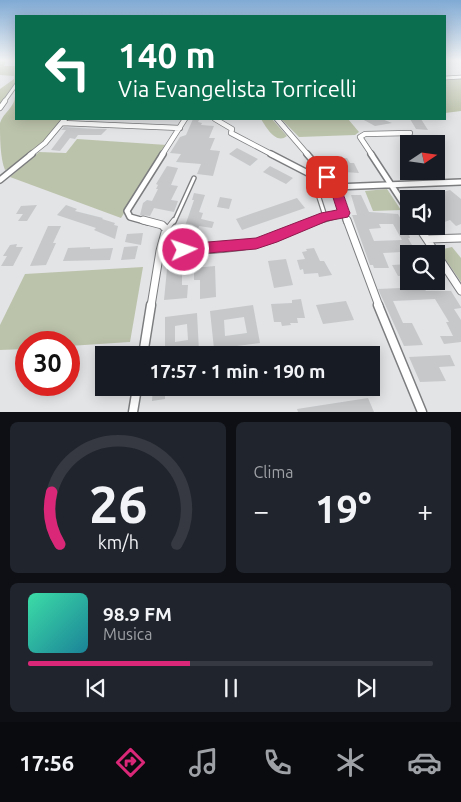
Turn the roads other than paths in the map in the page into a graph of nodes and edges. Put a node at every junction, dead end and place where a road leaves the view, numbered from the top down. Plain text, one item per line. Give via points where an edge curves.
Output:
1 (15, 86) edge
2 (0, 108) edge
3 (184, 120) edge
4 (217, 120) edge
5 (278, 120) edge
6 (63, 121) edge
7 (180, 128) junction
8 (410, 133) dead end
9 (194, 178) dead end
10 (0, 179) edge
11 (319, 179) junction
12 (461, 182) edge
13 (391, 184) junction
14 (335, 187) junction
15 (400, 198) edge
16 (344, 213) junction
17 (325, 216) junction
18 (166, 229) junction
19 (424, 235) edge
20 (461, 238) edge
21 (427, 239) junction
22 (160, 251) junction
23 (461, 292) edge
24 (144, 346) edge
25 (136, 396) edge
26 (133, 412) edge
27 (422, 412) edge

1 - 2 street
3 - 7 street
4 - 11 street via 232,129 231,133
5 - 14 street
6 - 7 street
6 - 10 street via 45,143
7 - 18 street via 127,211 130,217 162,225
8 - 13 street via 365,134 360,137
9 - 18 lane via 173,223
11 - 14 street
11 - 17 lane via 315,185
12 - 13 street
13 - 14 street
13 - 15 street
14 - 16 street
16 - 17 street
16 - 27 street
17 - 22 street via 256,243
18 - 22 street
19 - 21 street
20 - 21 street
21 - 23 street
22 - 24 street
25 - 26 street

